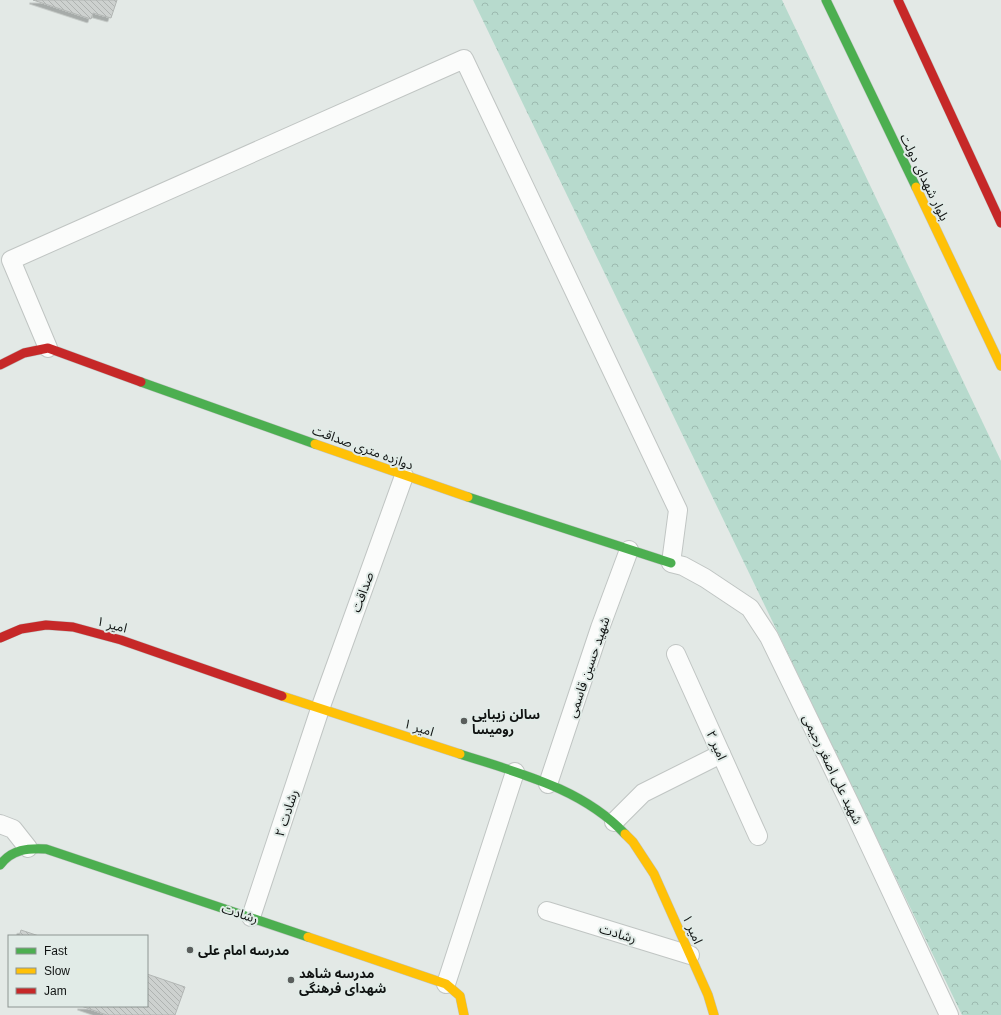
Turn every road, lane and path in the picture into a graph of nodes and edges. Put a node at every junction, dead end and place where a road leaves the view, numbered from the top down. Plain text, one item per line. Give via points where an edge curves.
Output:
1 (826, 0) edge
2 (898, 0) edge
3 (1001, 223) edge
4 (48, 348) junction
5 (0, 365) edge
6 (1001, 366) edge
7 (404, 476) junction
8 (629, 550) junction
9 (671, 563) junction
10 (0, 638) edge
11 (676, 654) dead end
12 (320, 708) junction
13 (721, 754) junction
14 (515, 772) junction
15 (548, 784) junction
16 (614, 822) junction
17 (0, 824) edge
18 (758, 836) dead end
19 (28, 848) junction
20 (0, 865) edge
21 (547, 911) dead end
22 (251, 917) junction
23 (690, 955) junction
24 (446, 984) junction
25 (464, 1015) edge
26 (714, 1015) edge
27 (949, 1015) edge

1 - 6 street, بلوار شهدای دولت
2 - 3 street
4 - 5 street via 24,353
4 - 7 street, دوازده متری صداقت
4 - 9 street via 11,260 464,59 678,510
7 - 8 street, دوازده متری صداقت
7 - 12 street, صداقت
8 - 9 street, دوازده متری صداقت
8 - 15 street, شهید حسین قاسمی
9 - 27 street, شهید علی اصغر رحیمی via 683,566 705,578 750,608 769,637
10 - 12 street, امیر ۱ via 21,629 46,625 73,627 121,640
11 - 13 street, امیر ۲
12 - 14 street, امیر ۱
12 - 22 street, رشادت ۲
13 - 16 street via 643,793
13 - 18 street, امیر ۲
14 - 15 street, امیر ۱
14 - 24 street
15 - 16 street, امیر ۱ via 590,804
16 - 23 street, امیر ۱ via 633,842 654,874
17 - 19 street via 13,829
19 - 20 street, رشادت via 13,852
19 - 22 street, رشادت via 46,849
21 - 23 street, رشادت
22 - 24 street, رشادت
23 - 26 street, امیر ۱
24 - 25 street, رشادت via 455,989 463,1001

